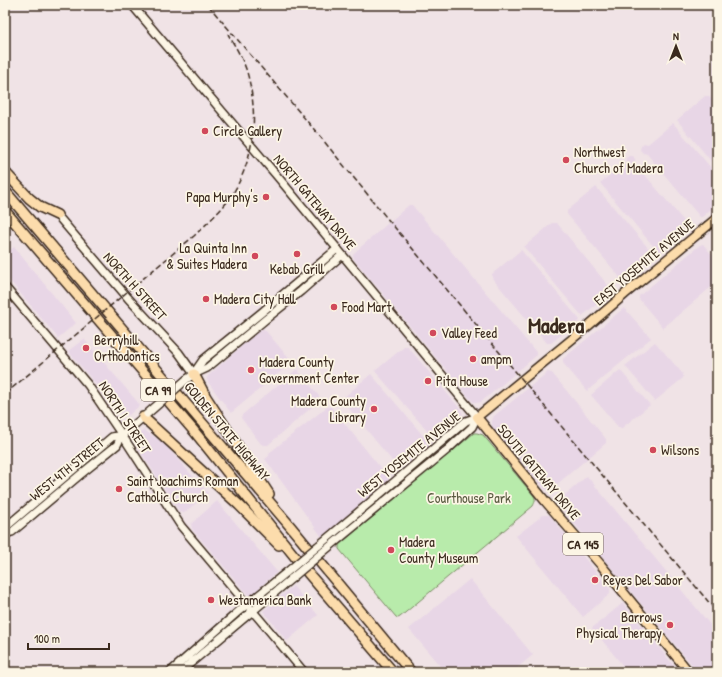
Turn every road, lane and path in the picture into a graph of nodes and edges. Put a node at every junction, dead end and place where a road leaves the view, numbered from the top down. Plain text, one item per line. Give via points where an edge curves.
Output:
1 (132, 5) edge
2 (5, 172) edge
3 (5, 191) edge
4 (5, 211) edge
5 (57, 215) joint
6 (717, 218) edge
7 (337, 248) junction
8 (342, 255) junction
9 (5, 287) edge
10 (191, 376) junction
11 (145, 415) junction
12 (477, 417) junction
13 (122, 435) junction
14 (290, 526) junction
15 (5, 533) edge
16 (326, 539) junction
17 (332, 546) junction
18 (308, 573) junction
19 (247, 605) junction
20 (253, 612) junction
21 (170, 672) edge
22 (180, 672) edge
23 (304, 672) edge
24 (393, 672) edge
25 (411, 672) edge
26 (689, 672) edge

1 - 7 main road, NORTH GATEWAY DRIVE
2 - 5 highway via 28,198
3 - 14 highway, GOLDEN STATE HIGHWAY / CA 99
4 - 18 highway, GOLDEN STATE HIGHWAY / CA 99 via 194,431
5 - 10 main road, NORTH H STREET via 179,353
6 - 12 main road, EAST YOSEMITE AVENUE
7 - 8 main road, NORTH GATEWAY DRIVE
7 - 10 main road, WEST 4TH STREET via 203,360
8 - 10 main road, WEST 4TH STREET via 206,368
8 - 12 main road, NORTH GATEWAY DRIVE
9 - 13 main road, NORTH I STREET via 88,385
10 - 11 main road, WEST 4TH STREET, bridge
10 - 14 highway
11 - 13 main road, WEST 4TH STREET
11 - 18 highway
12 - 16 main road, WEST YOSEMITE AVENUE via 466,421
12 - 17 main road, WEST YOSEMITE AVENUE via 472,428
12 - 26 main road, SOUTH GATEWAY DRIVE / CA 145
13 - 15 main road, WEST 4TH STREET via 117,445 12,532
13 - 19 main road, NORTH I STREET via 181,526
14 - 25 highway, GOLDEN STATE HIGHWAY / CA 99
16 - 17 main road
16 - 19 main road, WEST YOSEMITE AVENUE, bridge
17 - 20 main road, WEST YOSEMITE AVENUE, bridge
18 - 24 highway, GOLDEN STATE HIGHWAY / CA 99
19 - 20 main road, NORTH I STREET
19 - 21 main road, WEST YOSEMITE AVENUE
20 - 22 main road, WEST YOSEMITE AVENUE
20 - 23 main road, NORTH I STREET

